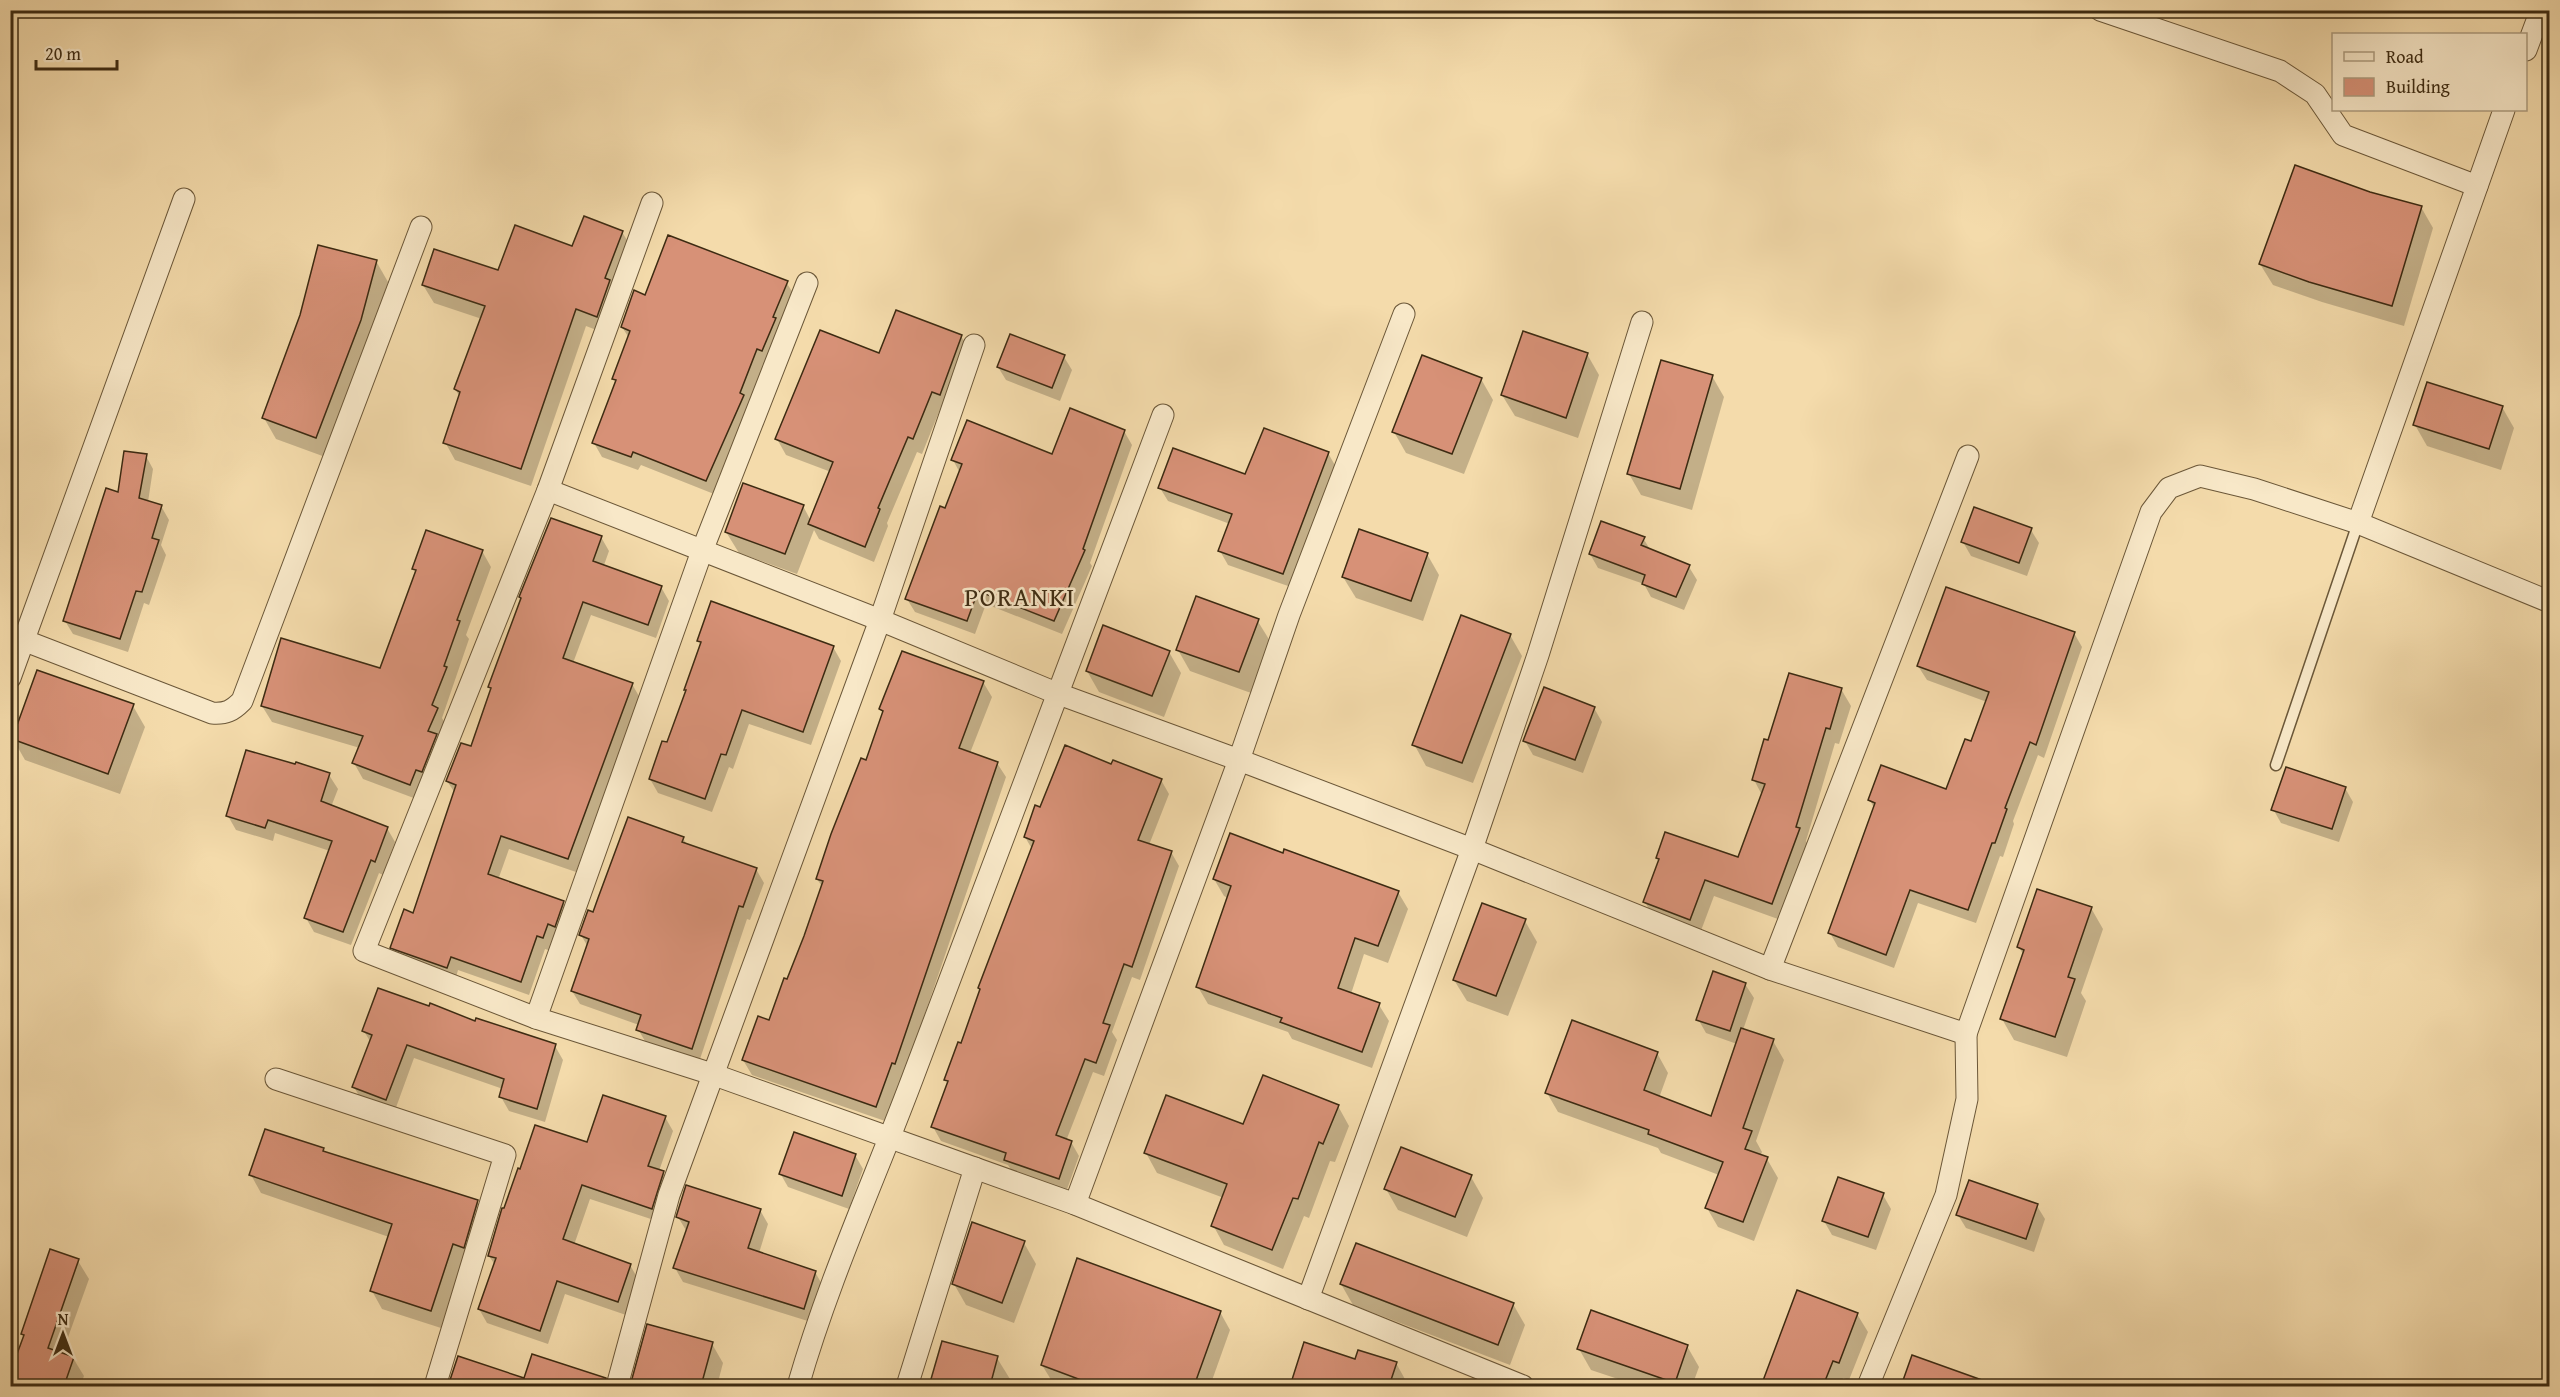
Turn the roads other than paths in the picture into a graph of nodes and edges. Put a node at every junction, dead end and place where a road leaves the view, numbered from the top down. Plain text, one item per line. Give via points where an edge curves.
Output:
1 (2100, 10) edge
2 (2541, 10) edge
3 (2527, 47) edge
4 (2504, 111) edge
5 (2477, 186) junction
6 (184, 199) dead end
7 (652, 203) dead end
8 (421, 227) dead end
9 (807, 283) dead end
10 (1404, 314) dead end
11 (1642, 322) dead end
12 (974, 345) dead end
13 (1163, 415) dead end
14 (1968, 456) dead end
15 (548, 490) junction
16 (2358, 523) junction
17 (702, 551) junction
18 (2548, 597) edge
19 (880, 620) junction
20 (17, 638) edge
21 (10, 678) edge
22 (1056, 693) junction
23 (1239, 760) junction
24 (2276, 765) dead end
25 (1472, 849) junction
26 (1770, 969) junction
27 (536, 1018) junction
28 (1966, 1034) junction
29 (712, 1074) junction
30 (276, 1079) dead end
31 (890, 1137) junction
32 (975, 1168) junction
33 (1075, 1204) junction
34 (1308, 1299) junction
35 (435, 1386) edge
36 (617, 1386) edge
37 (798, 1386) edge
38 (907, 1386) edge
39 (1523, 1386) edge
40 (1868, 1386) edge

1 - 5 street via 2280,71 2315,94 2343,135
2 - 3 street
4 - 5 street
5 - 16 street
6 - 20 street
7 - 15 street
8 - 20 street via 242,701 233,710 212,713
9 - 17 street
10 - 23 street via 1288,615
11 - 25 street via 1538,655
12 - 19 street
13 - 22 street
14 - 26 street
15 - 17 street
15 - 27 street via 364,951
16 - 18 street
16 - 24 lane
16 - 28 street via 2200,476 2169,488 2147,523
17 - 19 street
17 - 27 street
19 - 22 street
19 - 29 street
20 - 21 street
22 - 23 street
22 - 31 street
23 - 25 street
23 - 33 street
25 - 26 street
25 - 34 street
26 - 28 street
27 - 29 street
28 - 40 street via 1967,1099 1946,1195
29 - 31 street
29 - 36 street via 669,1195
30 - 35 street via 505,1155
31 - 32 street
31 - 37 street via 814,1328
32 - 33 street
32 - 38 street
33 - 34 street
34 - 39 street

